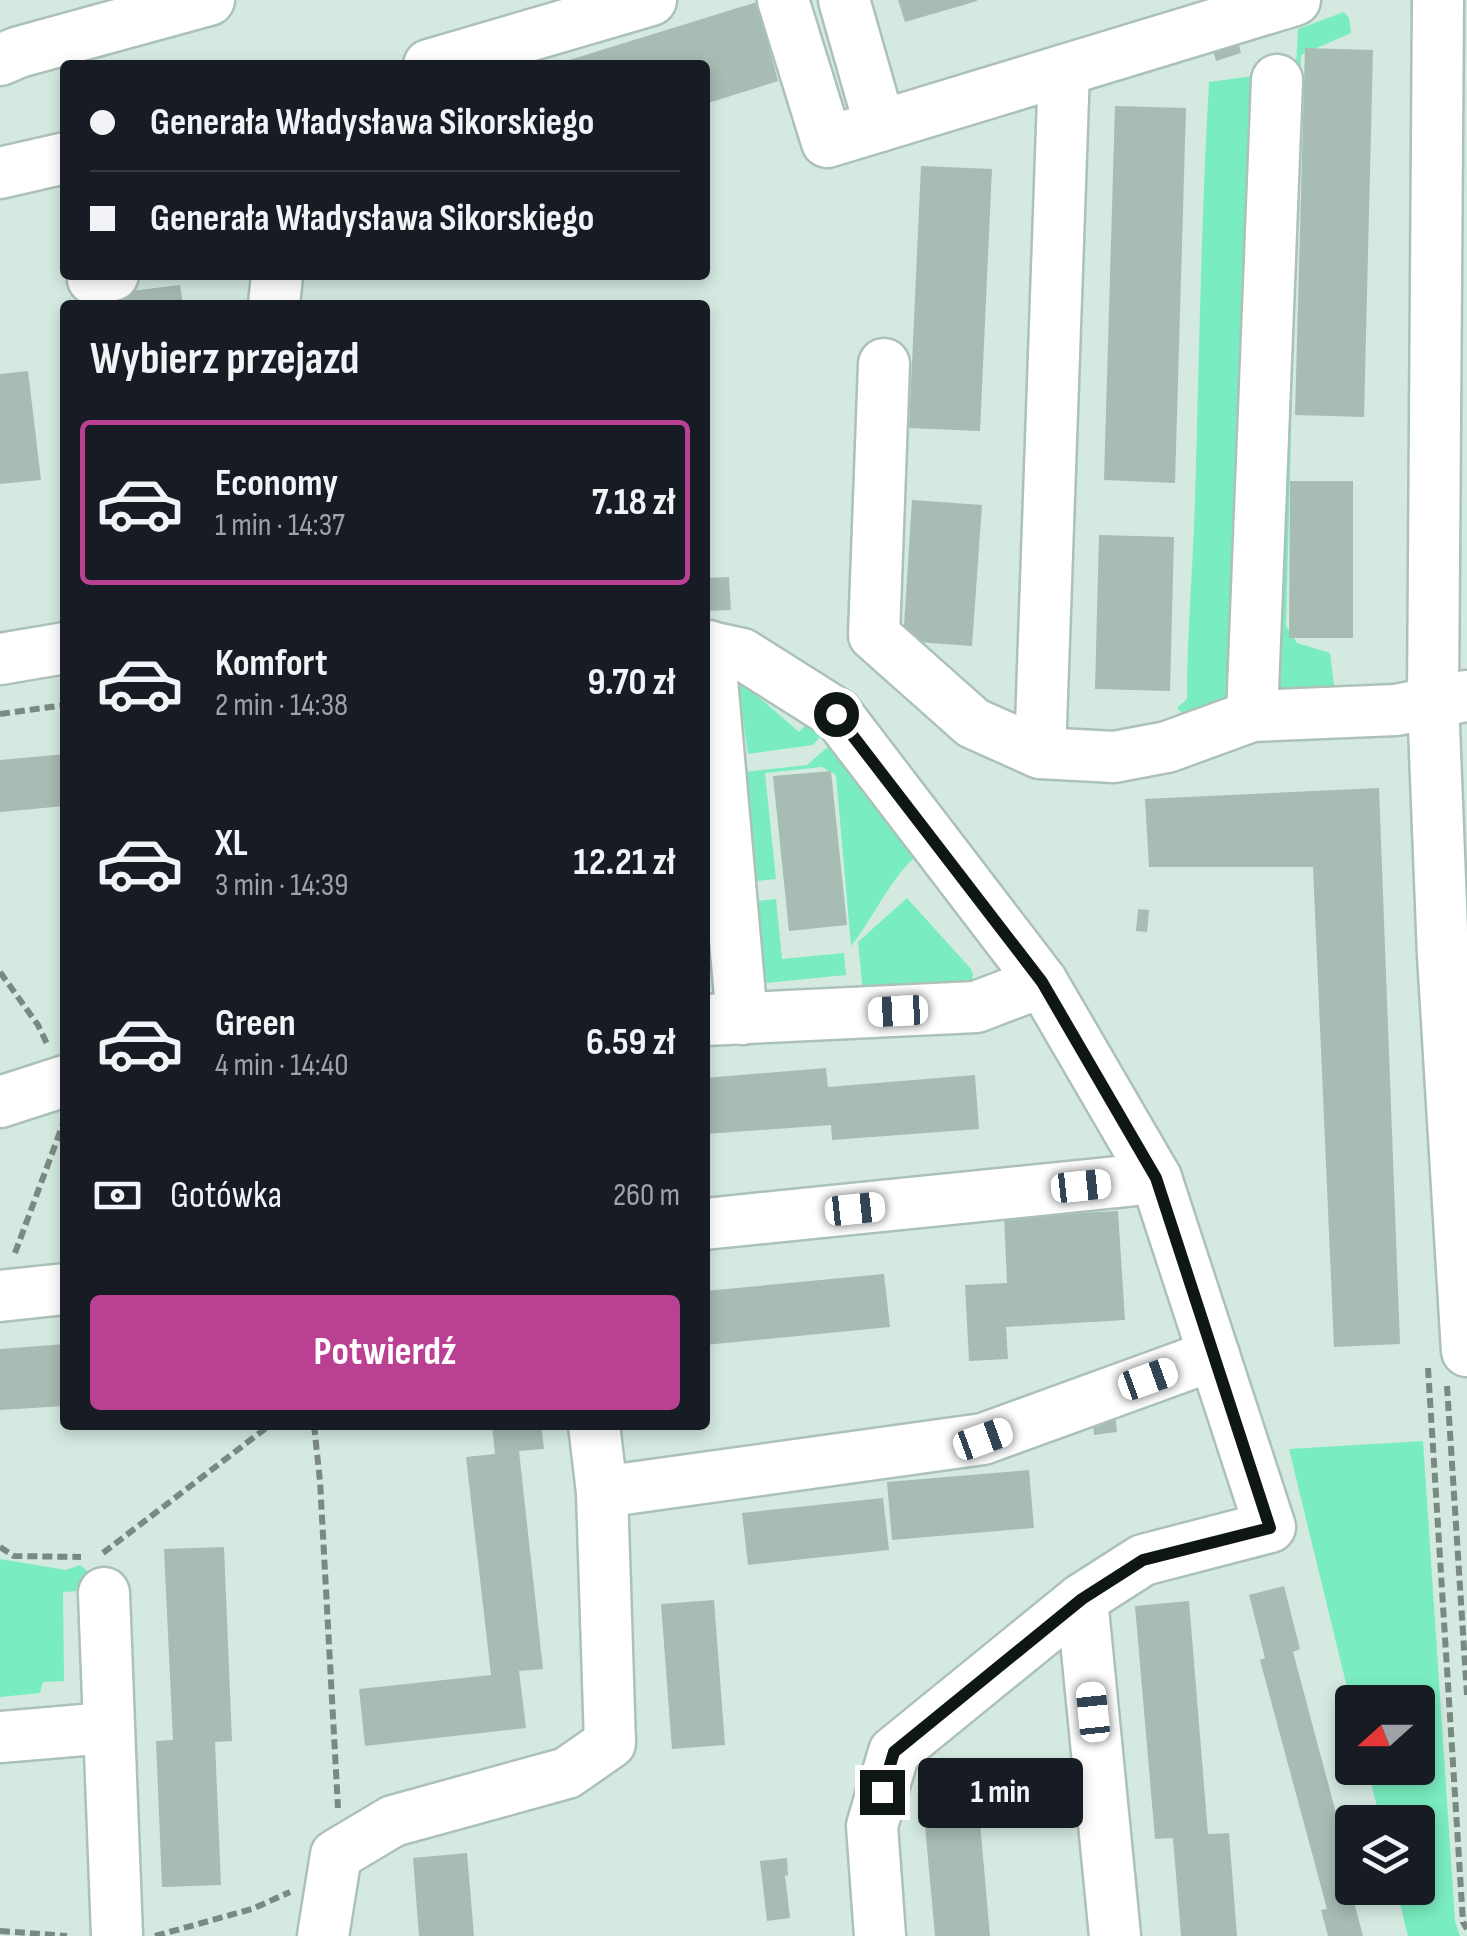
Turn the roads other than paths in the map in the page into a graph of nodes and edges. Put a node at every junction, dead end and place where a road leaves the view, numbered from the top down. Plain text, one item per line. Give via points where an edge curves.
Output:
1 (651, 0) edge
2 (783, 0) edge
3 (844, 0) edge
4 (1294, 0) edge
5 (1438, 0) edge
6 (182, 4) edge
7 (0, 60) edge
8 (447, 60) edge
9 (1064, 70) junction
10 (1277, 80) dead end
11 (880, 126) junction
12 (60, 159) edge
13 (0, 173) edge
14 (884, 364) dead end
15 (710, 647) edge
16 (60, 649) edge
17 (0, 658) edge
18 (1450, 699) edge
19 (710, 716) edge
20 (1252, 716) junction
21 (1040, 753) junction
22 (1042, 982) junction
23 (723, 1020) edge
24 (60, 1083) edge
25 (0, 1102) edge
26 (1156, 1178) junction
27 (710, 1223) edge
28 (60, 1290) edge
29 (0, 1296) edge
30 (1447, 1352) edge
31 (1214, 1355) junction
32 (595, 1430) edge
33 (602, 1492) junction
34 (104, 1594) dead end
35 (1082, 1599) junction
36 (107, 1728) junction
37 (0, 1737) edge
38 (117, 1936) edge
39 (323, 1936) edge
40 (880, 1936) edge
41 (1115, 1936) edge

1 - 8 street
2 - 11 street via 827,142
3 - 11 street
4 - 9 street
5 - 18 street
6 - 7 street
9 - 11 street
9 - 21 street
10 - 20 street
12 - 13 street
14 - 21 street via 874,634 973,723
15 - 22 street via 742,654 836,714
16 - 17 street
18 - 20 street via 1396,710
18 - 30 street via 1443,956
19 - 23 street
20 - 21 street via 1114,757
22 - 23 street via 976,1007
22 - 26 street
24 - 25 street
26 - 27 street
26 - 31 street
28 - 29 street
31 - 33 street via 983,1439
31 - 35 street via 1270,1528 1143,1560
32 - 33 street
33 - 39 street via 610,1743 567,1773 394,1821 336,1855
34 - 36 street
35 - 40 street via 894,1752 872,1826
35 - 41 street
36 - 37 street
36 - 38 street

